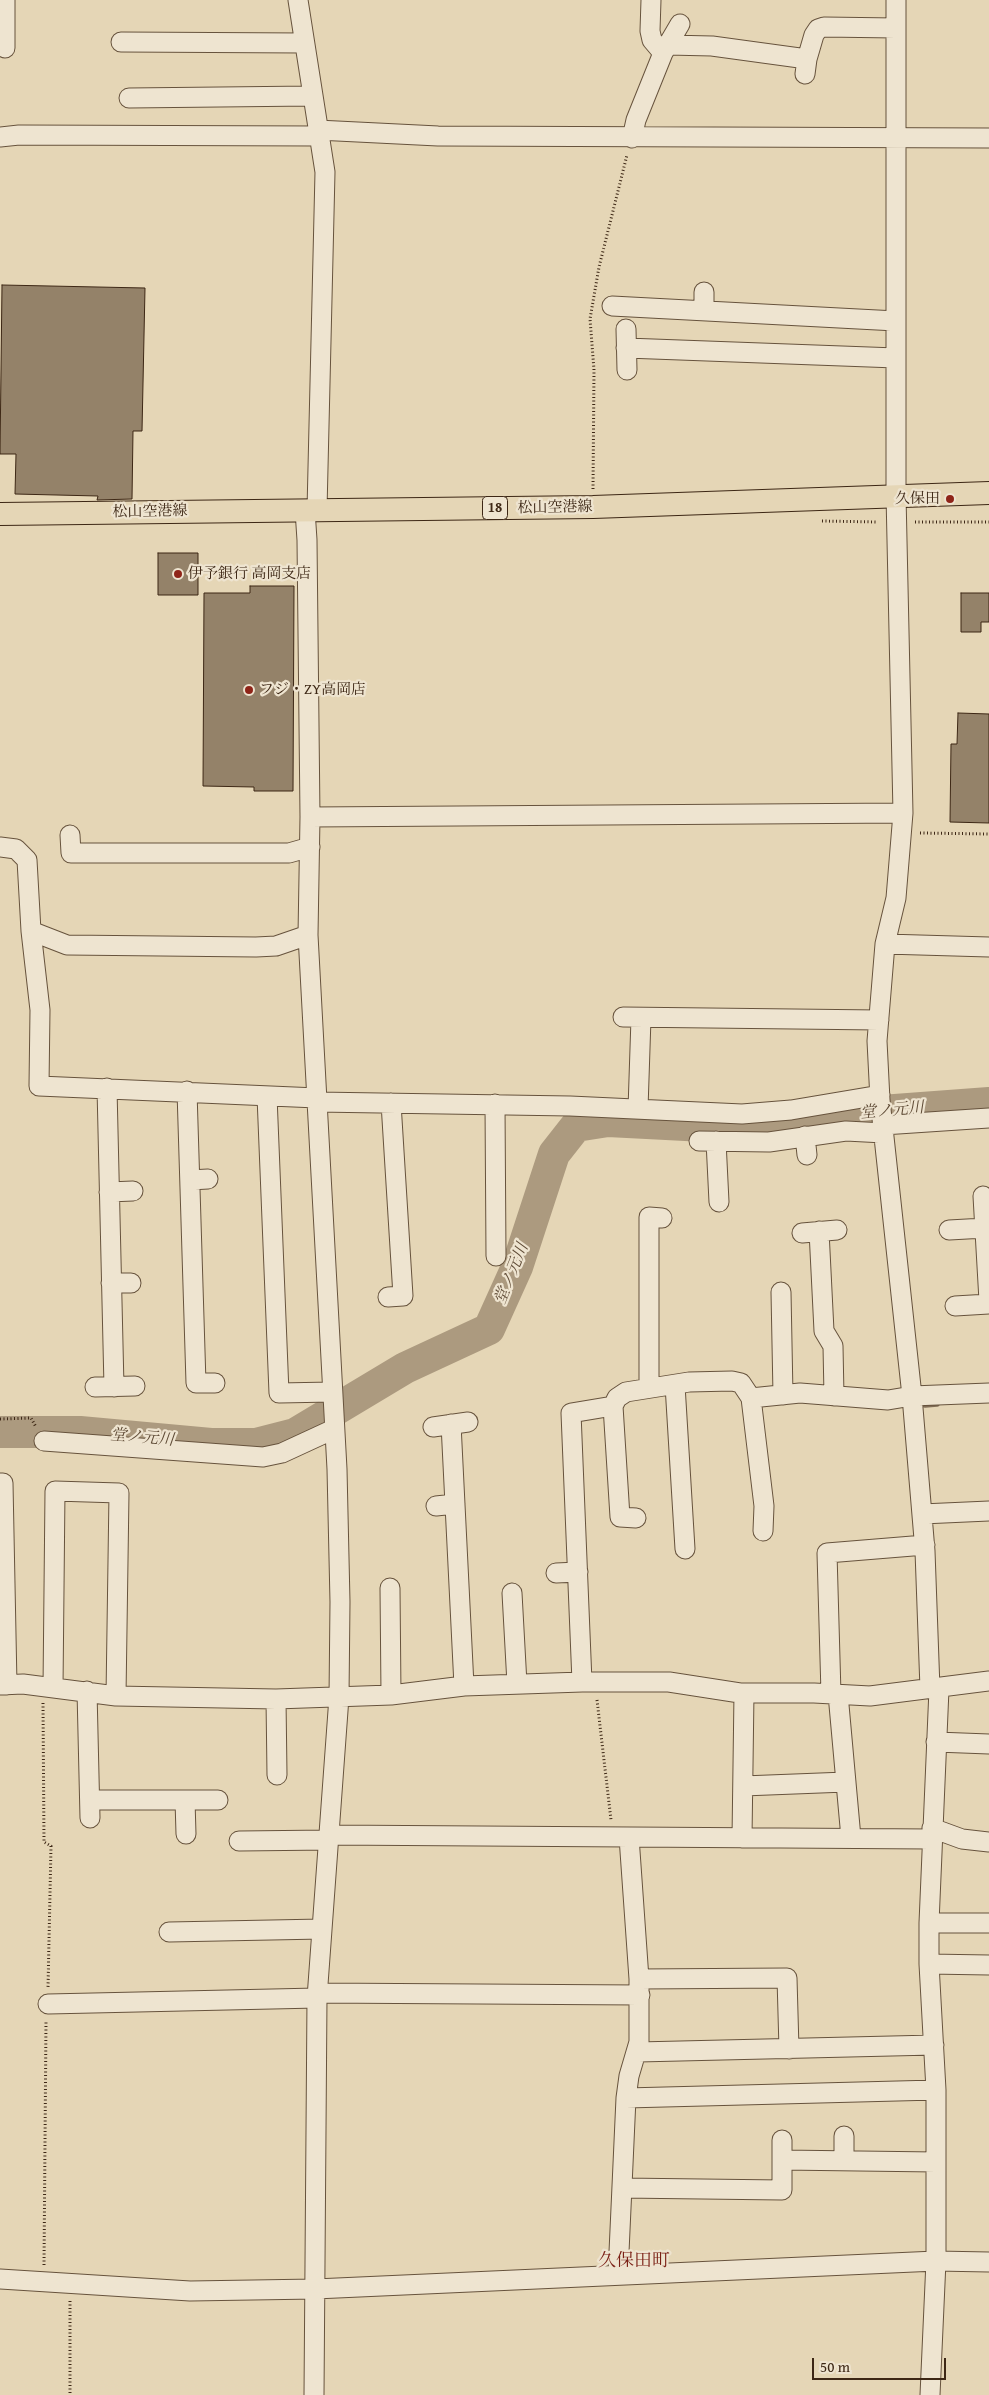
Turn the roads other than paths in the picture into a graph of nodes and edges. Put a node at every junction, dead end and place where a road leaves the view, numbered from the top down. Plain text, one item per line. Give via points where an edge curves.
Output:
1 (5, 0) edge
2 (298, 0) edge
3 (651, 0) edge
4 (896, 0) edge
5 (680, 24) dead end
6 (896, 28) junction
7 (121, 42) dead end
8 (303, 42) junction
9 (5, 48) dead end
10 (666, 49) junction
11 (311, 96) junction
12 (129, 98) dead end
13 (317, 133) junction
14 (0, 137) edge
15 (896, 137) junction
16 (632, 138) junction
17 (989, 138) edge
18 (704, 292) dead end
19 (621, 301) dead end
20 (704, 311) junction
21 (896, 322) junction
22 (626, 329) dead end
23 (626, 348) junction
24 (896, 358) junction
25 (627, 370) dead end
26 (989, 493) edge
27 (896, 495) junction
28 (311, 510) junction
29 (0, 514) edge
30 (903, 813) junction
31 (310, 817) junction
32 (70, 835) dead end
33 (0, 847) edge
34 (310, 847) junction
35 (31, 931) junction
36 (308, 935) junction
37 (886, 944) junction
38 (989, 947) edge
39 (879, 1020) junction
40 (107, 1088) junction
41 (186, 1091) junction
42 (267, 1096) junction
43 (317, 1100) junction
44 (392, 1103) junction
45 (495, 1104) junction
46 (638, 1109) junction
47 (882, 1114) junction
48 (989, 1118) edge
49 (805, 1136) junction
50 (807, 1155) dead end
51 (132, 1191) dead end
52 (109, 1192) junction
53 (983, 1196) dead end
54 (718, 1202) dead end
55 (662, 1218) dead end
56 (985, 1228) junction
57 (949, 1230) dead end
58 (819, 1231) dead end
59 (496, 1256) dead end
60 (111, 1283) junction
61 (131, 1283) dead end
62 (782, 1292) dead end
63 (388, 1297) dead end
64 (989, 1302) edge
65 (955, 1306) dead end
66 (215, 1383) dead end
67 (675, 1385) junction
68 (134, 1386) dead end
69 (95, 1387) dead end
70 (114, 1387) junction
71 (649, 1388) junction
72 (332, 1392) junction
73 (989, 1393) edge
74 (783, 1395) junction
75 (834, 1396) junction
76 (912, 1396) junction
77 (751, 1398) junction
78 (613, 1406) junction
79 (450, 1424) dead end
80 (334, 1429) junction
81 (44, 1441) dead end
82 (0, 1484) edge
83 (455, 1504) junction
84 (436, 1506) dead end
85 (989, 1511) edge
86 (922, 1514) junction
87 (636, 1518) dead end
88 (2, 1528) edge
89 (763, 1532) dead end
90 (925, 1545) junction
91 (685, 1549) dead end
92 (578, 1572) junction
93 (556, 1573) dead end
94 (390, 1588) dead end
95 (512, 1594) dead end
96 (3, 1605) edge
97 (989, 1681) edge
98 (588, 1682) junction
99 (517, 1684) junction
100 (4, 1685) edge
101 (464, 1686) junction
102 (48, 1688) junction
103 (935, 1689) junction
104 (86, 1691) junction
105 (744, 1693) junction
106 (835, 1694) junction
107 (391, 1695) junction
108 (116, 1696) junction
109 (338, 1697) junction
110 (276, 1699) junction
111 (936, 1742) junction
112 (989, 1744) edge
113 (277, 1775) dead end
114 (846, 1782) junction
115 (743, 1786) junction
116 (185, 1800) junction
117 (218, 1800) dead end
118 (186, 1834) dead end
119 (932, 1834) junction
120 (623, 1837) junction
121 (330, 1838) junction
122 (742, 1838) junction
123 (851, 1838) junction
124 (239, 1841) dead end
125 (989, 1842) edge
126 (930, 1923) junction
127 (989, 1923) edge
128 (322, 1929) junction
129 (169, 1932) dead end
130 (929, 1964) junction
131 (989, 1965) edge
132 (640, 1987) junction
133 (317, 1995) junction
134 (48, 2004) road end
135 (934, 2045) junction
136 (789, 2048) junction
137 (638, 2052) junction
138 (936, 2090) junction
139 (626, 2098) junction
140 (844, 2136) dead end
141 (782, 2140) dead end
142 (782, 2160) junction
143 (844, 2161) junction
144 (936, 2162) junction
145 (622, 2188) junction
146 (936, 2261) junction
147 (989, 2262) edge
148 (618, 2274) junction
149 (0, 2279) edge
150 (315, 2289) junction
151 (314, 2395) edge
152 (930, 2395) edge

1 - 9 street
2 - 8 street
3 - 10 street via 652,40
4 - 6 street
5 - 10 street
6 - 10 street via 818,29 806,66 766,45
6 - 15 street
7 - 8 street
8 - 11 street
10 - 16 street via 636,120
11 - 12 street
11 - 13 street
13 - 14 street
13 - 16 street
13 - 28 street via 325,172
15 - 16 street
15 - 17 street
15 - 21 street
18 - 20 street
19 - 20 street
20 - 21 street via 811,308
21 - 24 street
22 - 23 street
23 - 24 street via 765,345
23 - 25 street
24 - 27 street
26 - 27 main road, 松山空港線 / 18
27 - 28 main road, 松山空港線 / 18 via 594,507
27 - 30 street
28 - 29 main road, 松山空港線 / 18
28 - 31 street via 307,540
30 - 31 street
30 - 37 street via 896,898
31 - 34 street
32 - 34 street via 71,852 289,852
33 - 35 street via 16,849 27,860
34 - 36 street
35 - 36 street via 67,945 263,947
35 - 40 street via 40,1010 39,1086
36 - 43 street
37 - 38 street
37 - 39 street
39 - 46 street via 632,1018
39 - 47 street via 877,1041
40 - 41 street
40 - 52 street
41 - 42 street
41 - 66 street via 199,1180 200,1286 196,1383
42 - 43 street
42 - 72 street via 279,1393
43 - 44 street
43 - 72 street
44 - 45 street
44 - 63 street via 403,1296
45 - 46 street
45 - 59 street
46 - 47 street via 742,1114
47 - 48 street
47 - 49 street via 846,1131
47 - 76 street
49 - 50 street
49 - 54 street via 769,1142 708,1141
51 - 52 street
52 - 60 street
53 - 56 street
55 - 71 street via 649,1217
56 - 57 street
56 - 64 street
58 - 75 street via 824,1332 833,1346
60 - 61 street
60 - 70 street
62 - 74 street
64 - 65 street
67 - 71 street
67 - 77 street via 732,1381 741,1383
67 - 91 street
68 - 70 street
69 - 70 street
71 - 78 street via 626,1392 617,1398
72 - 80 street
73 - 76 street
74 - 75 street
74 - 77 street
75 - 76 street via 888,1400
76 - 86 street
77 - 89 street via 764,1506
78 - 87 street via 620,1518
78 - 92 street via 571,1413
79 - 83 street
80 - 81 street via 282,1453 263,1457
80 - 109 street via 340,1602
82 - 88 street via 3,1484
83 - 84 street
83 - 101 street via 467,1587
85 - 86 street
86 - 90 street
88 - 96 street
90 - 103 street
90 - 106 street via 826,1553
92 - 93 street
92 - 98 street
94 - 107 street
95 - 99 street
96 - 100 street
97 - 103 street
98 - 99 street
98 - 105 street via 669,1682
99 - 101 street
100 - 102 street
101 - 107 street
102 - 104 street
102 - 108 street via 55,1491 119,1493
103 - 106 street via 870,1696
103 - 111 street
104 - 108 street
104 - 116 street via 90,1809
105 - 106 street
105 - 115 street
106 - 114 street
107 - 109 street
108 - 110 street
109 - 110 street
109 - 121 street
110 - 113 street
111 - 112 street
111 - 119 street
114 - 115 street
114 - 123 street
115 - 122 street
116 - 117 street
116 - 118 street
119 - 123 street
119 - 125 street
119 - 126 street
120 - 121 street
120 - 122 street
120 - 132 street
121 - 124 street
121 - 128 street
122 - 123 street
126 - 127 street
126 - 130 street
128 - 129 street
128 - 133 street
130 - 131 street
130 - 135 street
132 - 133 street
132 - 136 street via 787,1978
132 - 137 street
133 - 134 street
133 - 150 street
135 - 136 street
135 - 138 street
136 - 137 street
137 - 139 street via 629,2076
138 - 139 street
138 - 144 street
139 - 145 street
140 - 143 street
141 - 142 street
142 - 143 street
142 - 145 street via 782,2190
143 - 144 street
144 - 146 street
145 - 148 street
146 - 147 street
146 - 148 street
146 - 152 street
148 - 150 street
149 - 150 street via 190,2290
150 - 151 street

